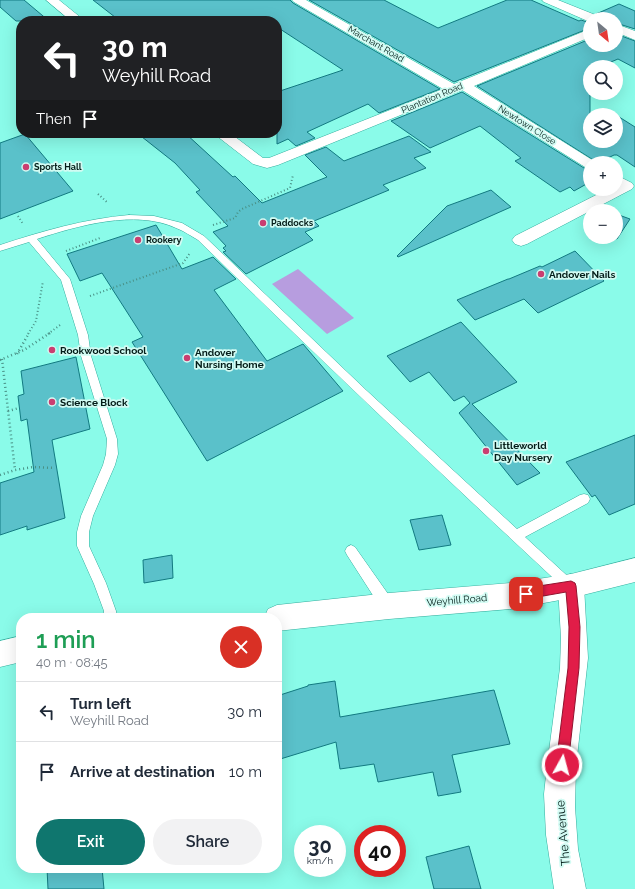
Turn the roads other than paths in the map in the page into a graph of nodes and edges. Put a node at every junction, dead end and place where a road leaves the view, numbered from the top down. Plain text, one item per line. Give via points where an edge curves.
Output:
1 (52, 0) edge
2 (298, 0) edge
3 (548, 0) edge
4 (583, 14) edge
5 (73, 16) edge
6 (623, 31) edge
7 (583, 36) edge
8 (635, 36) edge
9 (458, 87) junction
10 (227, 138) edge
11 (583, 160) edge
12 (626, 183) edge
13 (31, 238) junction
14 (522, 240) dead end
15 (0, 248) edge
16 (584, 499) dead end
17 (516, 536) junction
18 (351, 551) dead end
19 (635, 570) edge
20 (571, 586) junction
21 (389, 606) junction
22 (110, 613) edge
23 (282, 617) edge
24 (16, 650) edge
25 (0, 654) edge
26 (570, 889) edge

1 - 5 street
2 - 9 street, Marchant Road
3 - 4 street
6 - 8 street
7 - 9 street, Plantation Road
9 - 10 street, Plantation Road via 273,162 258,161
9 - 11 street, Newtown Close
12 - 14 street
13 - 15 lane
13 - 17 lane via 69,226 118,218 142,217 170,222 190,230
13 - 22 lane via 65,279 112,438 109,465 87,516 83,532 83,546
16 - 17 lane
17 - 20 lane
18 - 21 lane
19 - 20 street, Weyhill Road
20 - 21 street, Weyhill Road via 510,596
20 - 26 street, The Avenue via 574,668 560,780 560,827
21 - 23 street, Weyhill Road
24 - 25 street

